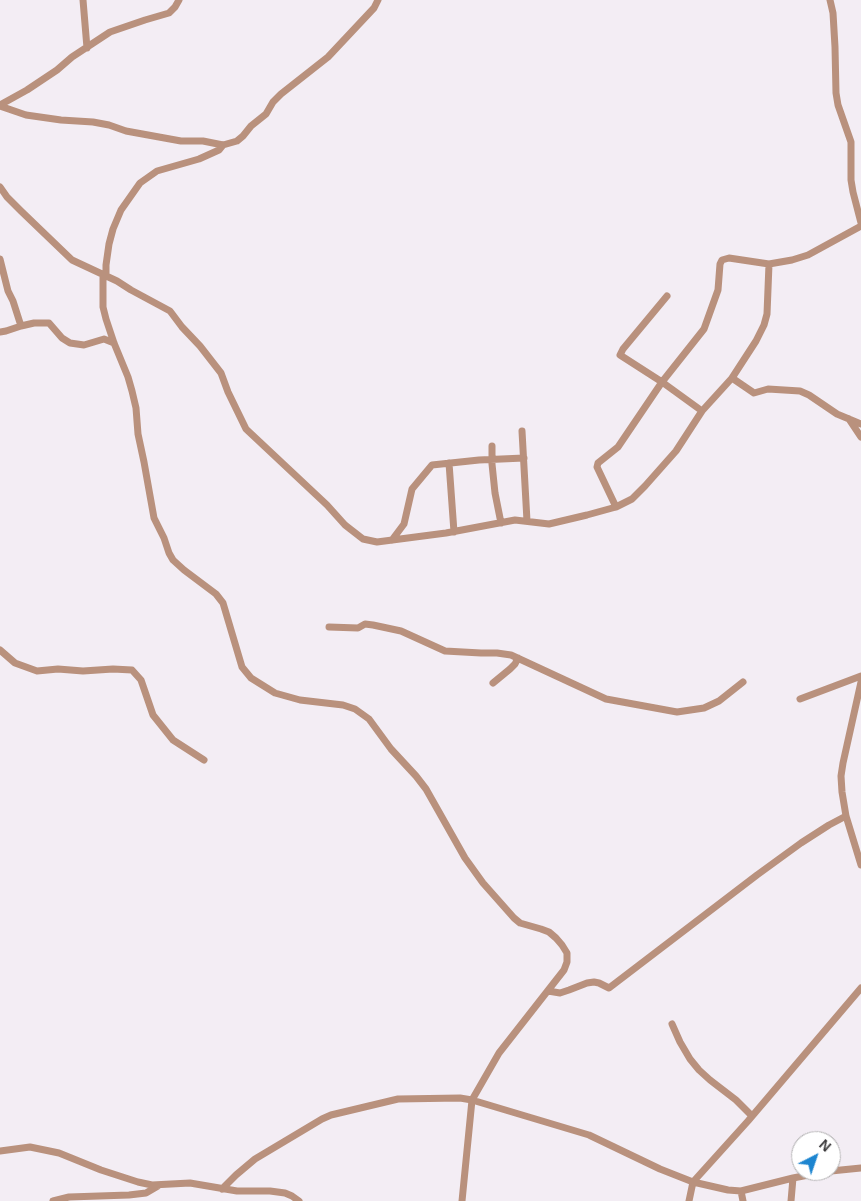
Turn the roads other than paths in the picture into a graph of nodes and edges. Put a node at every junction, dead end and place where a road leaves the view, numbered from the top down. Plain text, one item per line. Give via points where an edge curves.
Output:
1 (83, 0) edge
2 (179, 0) edge
3 (378, 0) edge
4 (830, 0) edge
5 (87, 48) junction
6 (0, 105) edge
7 (223, 145) junction
8 (0, 187) edge
9 (7, 197) junction
10 (0, 202) edge
11 (861, 224) edge
12 (0, 259) edge
13 (769, 264) junction
14 (104, 275) junction
15 (666, 296) dead end
16 (21, 326) junction
17 (0, 332) edge
18 (114, 343) junction
19 (732, 378) junction
20 (662, 382) junction
21 (702, 411) junction
22 (849, 419) junction
23 (861, 424) edge
24 (522, 431) dead end
25 (861, 437) edge
26 (492, 446) dead end
27 (524, 458) junction
28 (492, 460) junction
29 (449, 463) junction
30 (616, 507) junction
31 (527, 521) junction
32 (501, 524) junction
33 (454, 532) junction
34 (392, 540) junction
35 (329, 627) dead end
36 (0, 650) edge
37 (518, 658) junction
38 (861, 676) edge
39 (743, 682) dead end
40 (861, 682) edge
41 (493, 683) dead end
42 (800, 700) dead end
43 (204, 760) dead end
44 (846, 816) junction
45 (861, 865) edge
46 (861, 988) edge
47 (548, 991) junction
48 (672, 1024) dead end
49 (472, 1100) junction
50 (752, 1116) junction
51 (0, 1151) edge
52 (861, 1168) edge
53 (841, 1170) edge
54 (791, 1178) edge
55 (793, 1181) edge
56 (693, 1182) junction
57 (159, 1186) junction
58 (222, 1189) junction
59 (741, 1191) junction
60 (53, 1201) edge
61 (298, 1201) edge
62 (462, 1201) edge
63 (689, 1201) edge
64 (743, 1201) edge
65 (792, 1201) edge

1 - 5 street
2 - 5 street via 169,13 119,28
3 - 7 street via 328,57 281,94 243,136
4 - 11 street via 836,93 851,142 851,180
5 - 6 street
6 - 7 street via 26,115 93,122 181,141
7 - 14 street via 199,160 157,171 140,183 113,228
8 - 9 street
9 - 10 street
9 - 14 street via 72,260
11 - 13 street via 808,255
12 - 16 street
13 - 19 street via 764,325
13 - 20 street via 729,258 722,260 718,290 704,329
14 - 18 street via 104,307
14 - 34 street via 170,312 220,373 246,429 345,525 363,539 377,542
15 - 20 street via 620,354
16 - 17 street
16 - 18 street via 49,323 70,343 90,344 104,339
18 - 47 street via 128,376 136,408 154,518 173,560 216,594 223,604 242,668 274,693 343,705 369,719 426,789 465,858 508,912 520,923 548,932 562,945 567,953 567,962
19 - 21 street
19 - 22 street via 754,393 768,389 800,391
20 - 21 street
20 - 30 street via 618,447 598,463
21 - 30 street via 646,486 632,499
22 - 23 street
22 - 25 street
24 - 27 street
26 - 28 street
27 - 28 street
27 - 31 street
28 - 29 street
28 - 32 street
29 - 33 street
29 - 34 street via 432,465 412,489 404,524
30 - 31 street via 549,524
31 - 32 street
32 - 33 street
33 - 34 street
35 - 37 street via 358,628 364,624 385,627 445,651 497,653
36 - 43 street via 15,663 37,671 132,670 141,680 153,715 174,740
37 - 39 street via 606,699 677,712 704,708
37 - 41 street
38 - 42 street
40 - 44 street via 841,776
44 - 45 street
44 - 47 street via 801,842 609,988 588,982 560,993
46 - 50 street
47 - 49 street via 499,1053
48 - 50 street via 699,1070
49 - 56 street via 589,1135 660,1170
49 - 58 street via 398,1099 330,1116 255,1159
49 - 62 street
50 - 56 street
51 - 57 street via 30,1147 59,1153 101,1170
52 - 53 street
54 - 59 street
55 - 65 street
56 - 59 street
56 - 63 street
57 - 58 street via 190,1183
57 - 60 street via 129,1195 69,1197
58 - 61 street via 285,1193
59 - 64 street

